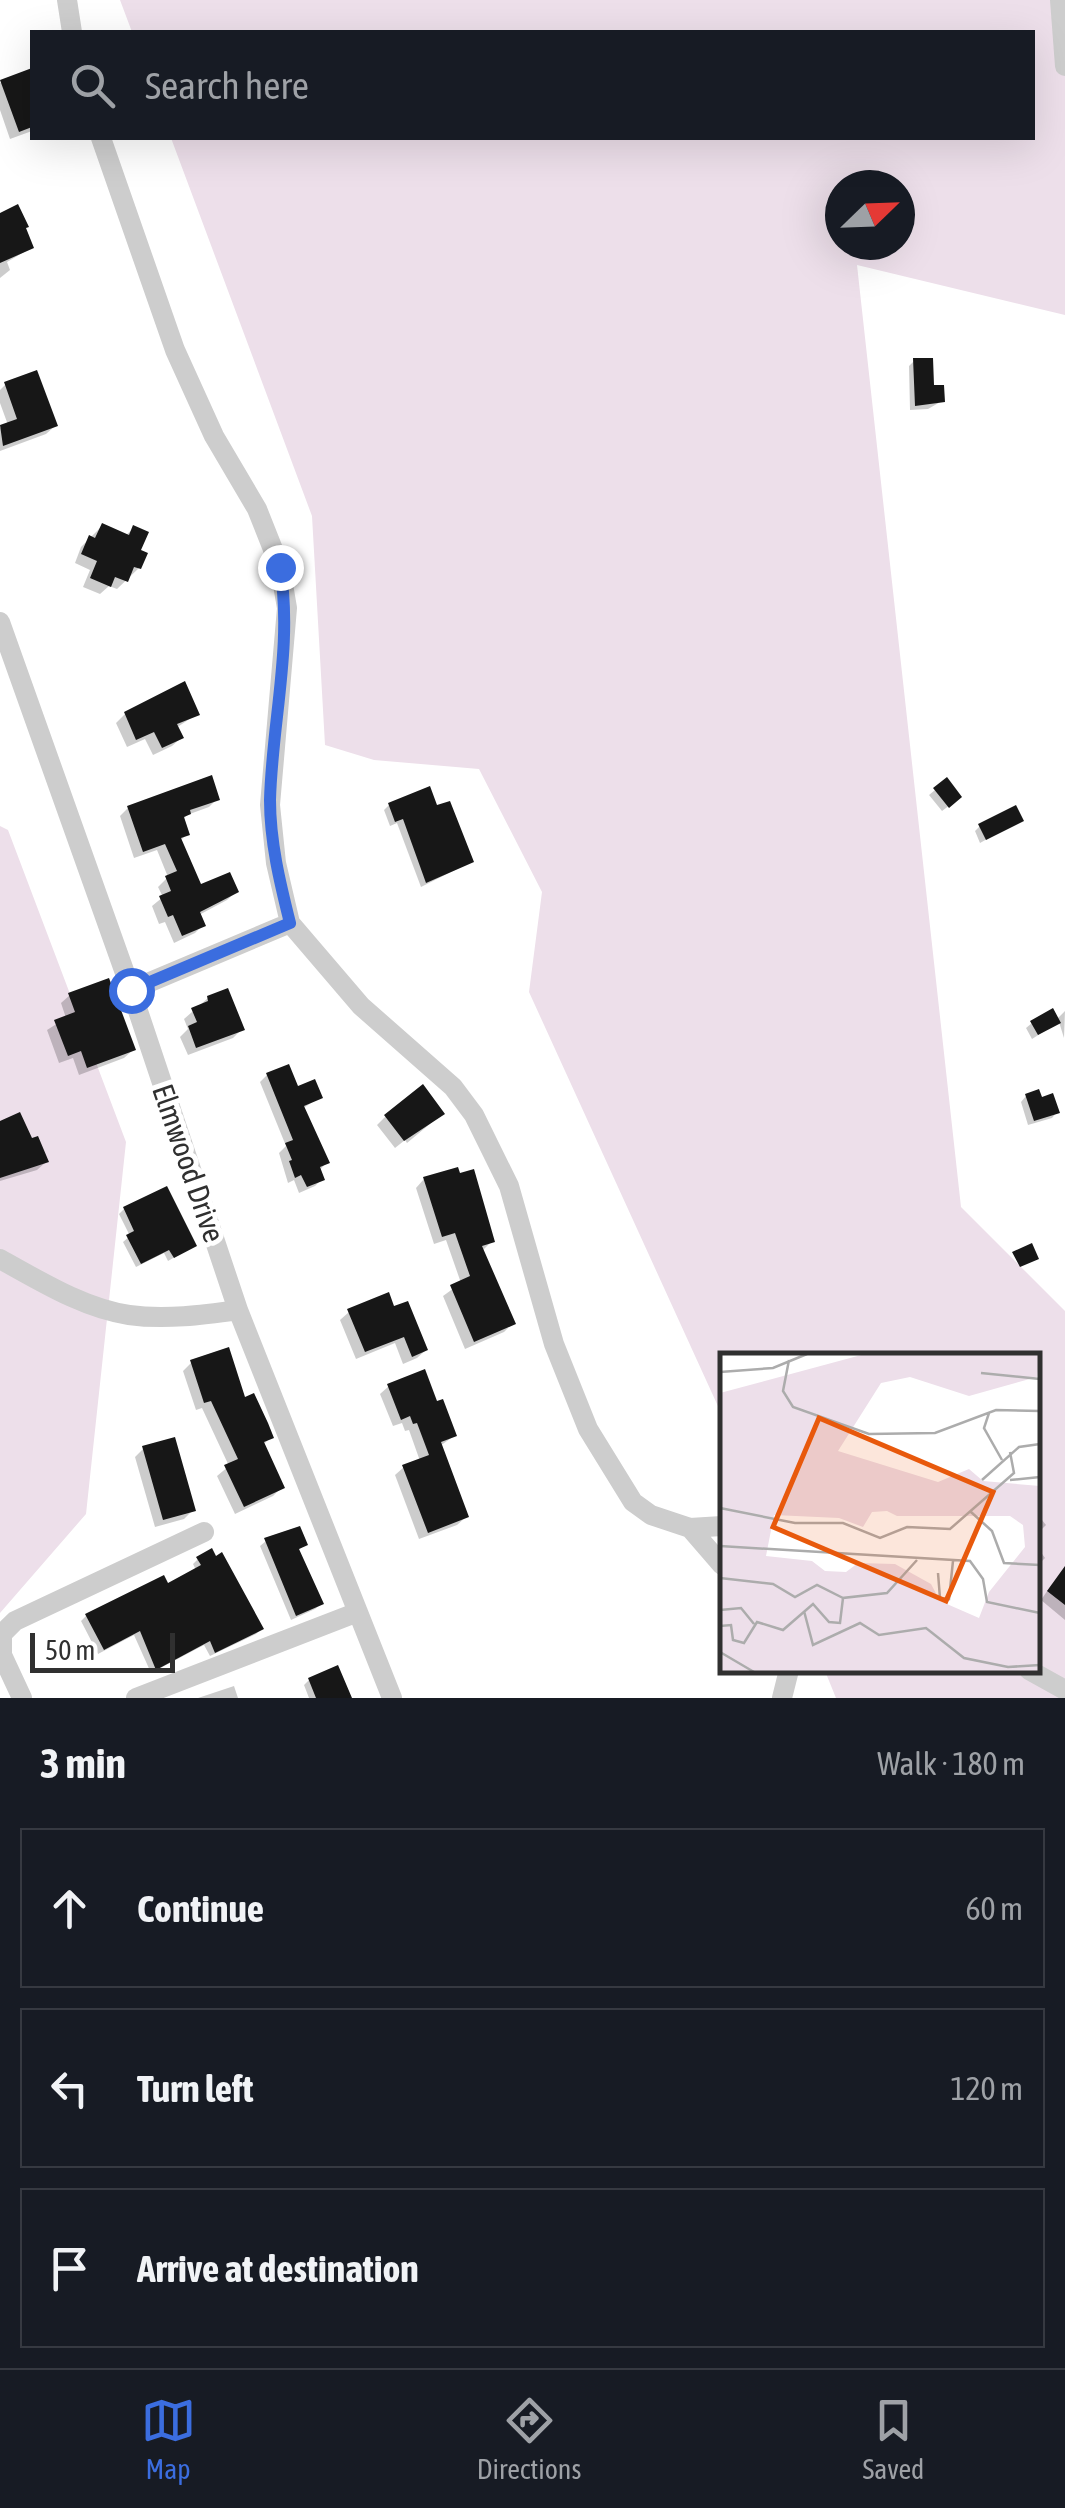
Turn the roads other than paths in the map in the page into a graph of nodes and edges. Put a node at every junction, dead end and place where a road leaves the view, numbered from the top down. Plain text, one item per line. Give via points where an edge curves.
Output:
1 (67, 0) edge
2 (1060, 0) edge
3 (72, 30) edge
4 (1065, 66) edge
5 (103, 140) edge
6 (0, 622) edge
7 (290, 923) junction
8 (131, 990) junction
9 (0, 1259) edge
10 (238, 1310) junction
11 (720, 1526) edge
12 (690, 1528) junction
13 (204, 1532) dead end
14 (720, 1563) edge
15 (358, 1612) junction
16 (788, 1673) edge
17 (1034, 1673) edge
18 (1065, 1690) edge
19 (22, 1698) edge
20 (136, 1698) edge
21 (392, 1698) edge
22 (782, 1698) edge

1 - 3 street
2 - 4 street
5 - 7 street via 175,350 280,567 287,608 270,804
6 - 8 street, Elmwood Drive
7 - 8 street
7 - 12 street via 361,1006 453,1087 474,1115 509,1186 554,1344 588,1428 633,1502
8 - 10 street, Elmwood Drive
9 - 10 street via 67,1295 128,1315
10 - 15 street, Elmwood Drive
11 - 12 street
12 - 14 street
13 - 19 street via 15,1621 2,1634 2,1655
15 - 20 street
15 - 21 street, Elmwood Drive
16 - 22 street
17 - 18 street

